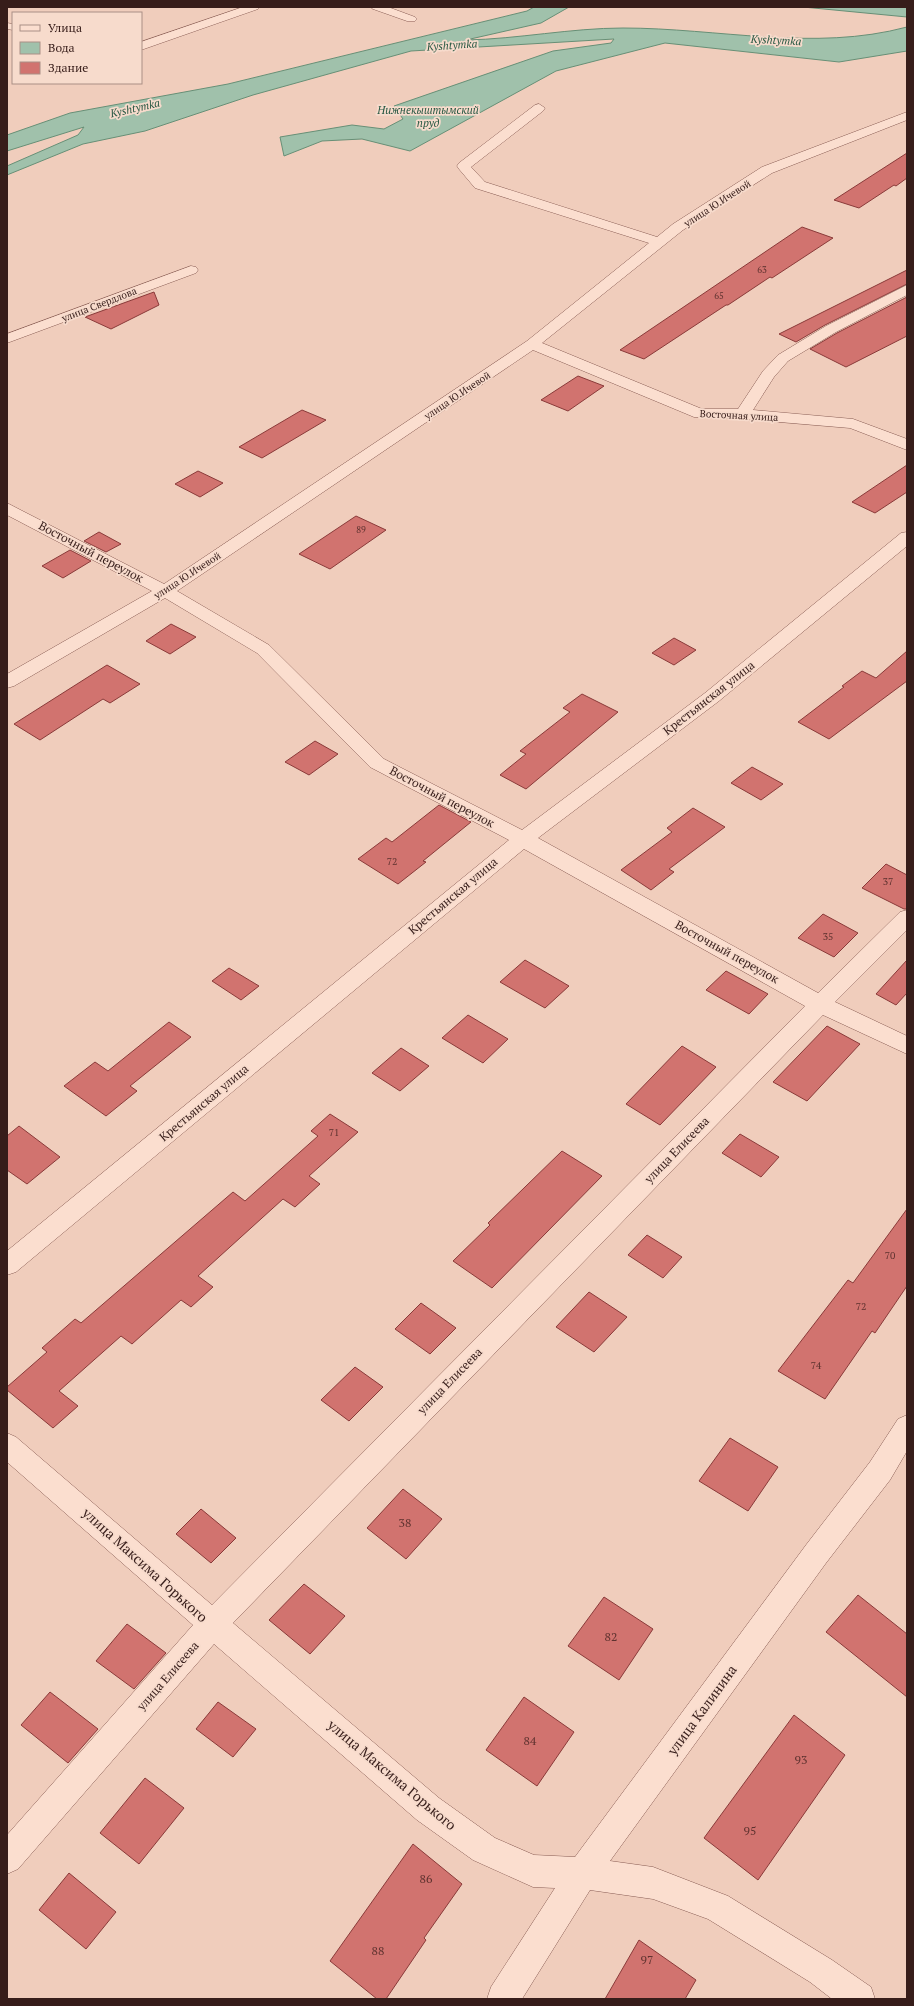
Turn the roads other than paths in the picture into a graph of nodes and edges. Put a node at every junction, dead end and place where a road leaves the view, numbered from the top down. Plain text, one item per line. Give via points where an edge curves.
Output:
1 (254, 7) edge
2 (377, 7) edge
3 (411, 19) dead end
4 (142, 46) edge
5 (539, 108) dead end
6 (907, 116) edge
7 (660, 242) junction
8 (192, 270) dead end
9 (907, 289) edge
10 (7, 339) edge
11 (532, 344) junction
12 (742, 414) junction
13 (907, 445) edge
14 (7, 508) edge
15 (907, 537) edge
16 (165, 591) junction
17 (7, 682) edge
18 (523, 839) junction
19 (907, 917) edge
20 (820, 1004) junction
21 (907, 1046) edge
22 (7, 1265) edge
23 (907, 1427) edge
24 (7, 1445) edge
25 (212, 1624) junction
26 (7, 1858) edge
27 (582, 1873) junction
28 (503, 1999) edge
29 (859, 1999) edge

1 - 4 street
2 - 3 street
5 - 7 street via 464,166 480,185
6 - 7 street, улица Ю.Ичевой via 767,170
7 - 11 street, улица Ю.Ичевой
8 - 10 street, улица Свердлова
9 - 12 street via 831,328 784,358 768,374
11 - 12 street, Восточная улица via 700,414
11 - 16 street, улица Ю.Ичевой
12 - 13 street, Восточная улица via 853,424
14 - 16 street, Восточный переулок
15 - 18 street, Крестьянская улица via 712,696
16 - 17 street, улица Ю.Ичевой
16 - 18 street, Восточный переулок via 263,649 377,763
18 - 20 street, Восточный переулок
18 - 22 street, Крестьянская улица
19 - 20 street, улица Елисеева
20 - 21 street, Восточный переулок
20 - 25 street, улица Елисеева
23 - 27 street, улица Калинина via 880,1471
24 - 25 street, улица Максима Горького
25 - 26 street, улица Елисеева
25 - 27 street, улица Максима Горького via 428,1809 484,1849 533,1871
27 - 28 street, улица Калинина
27 - 29 street, улица Максима Горького via 653,1883 717,1907

